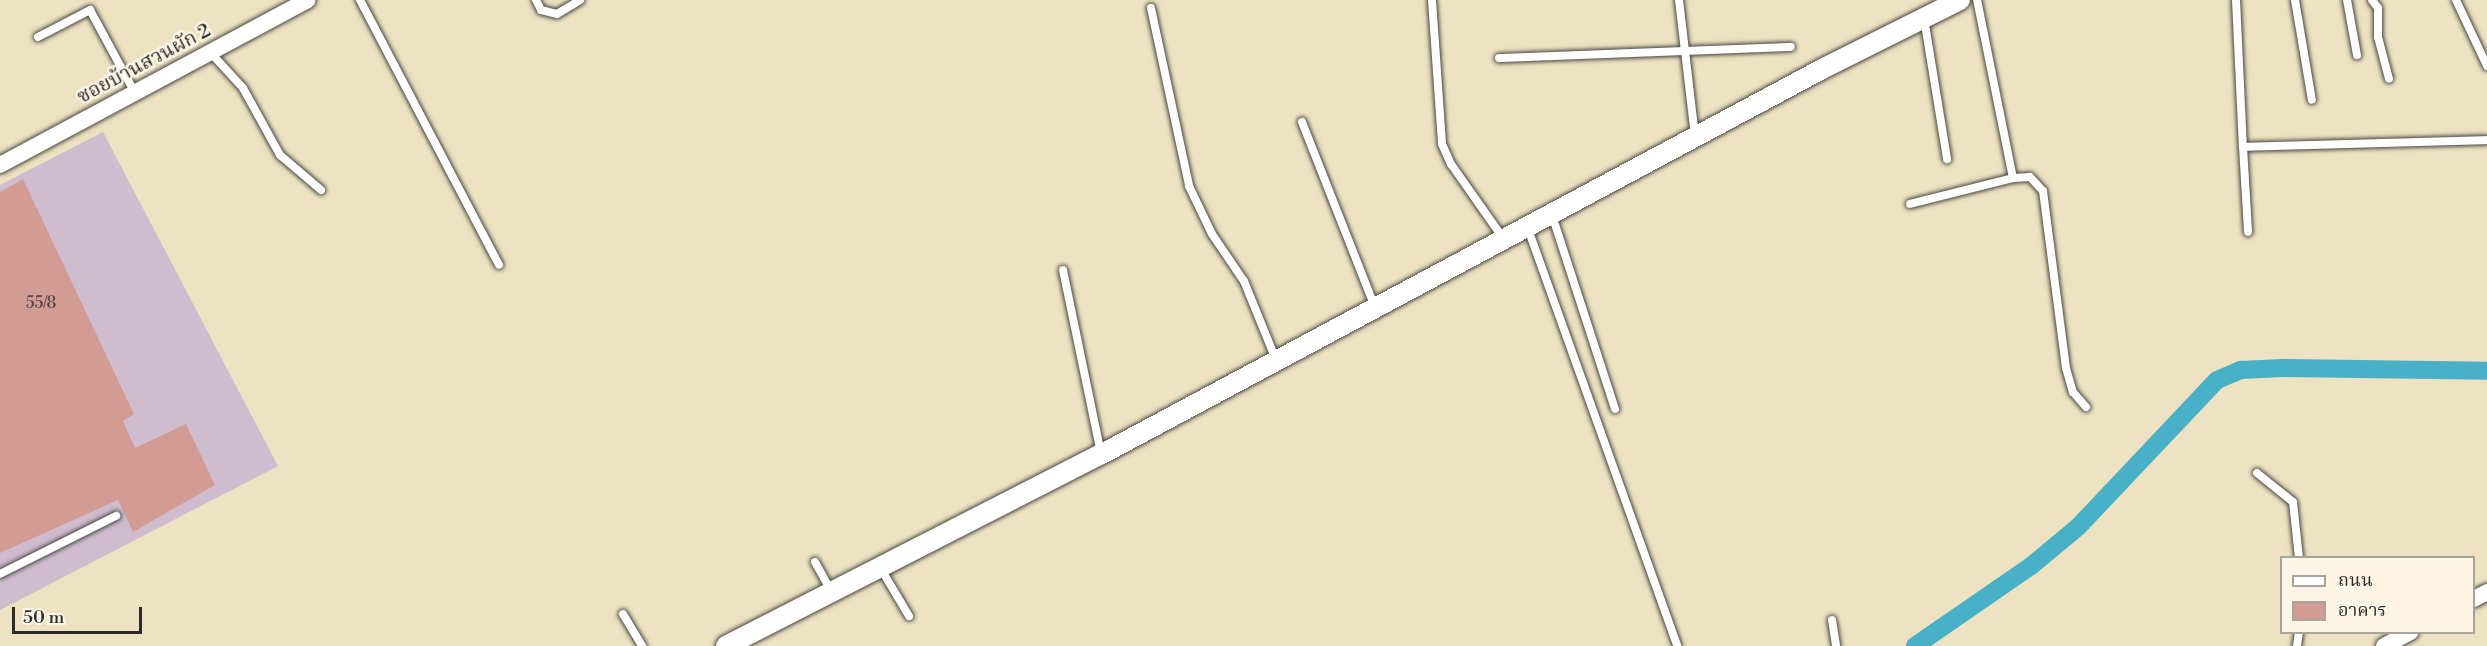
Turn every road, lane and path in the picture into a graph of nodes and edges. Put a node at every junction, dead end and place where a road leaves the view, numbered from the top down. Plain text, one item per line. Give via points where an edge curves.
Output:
1 (308, 0) edge
2 (360, 0) edge
3 (536, 0) edge
4 (580, 0) edge
5 (1432, 0) edge
6 (1679, 0) edge
7 (1960, 0) edge
8 (1977, 0) edge
9 (2236, 0) edge
10 (2295, 0) edge
11 (2347, 0) edge
12 (2372, 0) edge
13 (2456, 0) edge
14 (1151, 8) dead end
15 (1924, 18) junction
16 (38, 37) dead end
17 (1791, 47) dead end
18 (1685, 51) junction
19 (210, 52) junction
20 (2357, 55) dead end
21 (1500, 58) dead end
22 (2487, 66) edge
23 (2389, 79) dead end
24 (135, 93) junction
25 (2312, 100) dead end
26 (1302, 122) dead end
27 (1695, 138) junction
28 (2487, 140) edge
29 (2243, 147) junction
30 (1947, 159) dead end
31 (0, 165) edge
32 (2013, 178) junction
33 (321, 190) dead end
34 (1911, 204) dead end
35 (1552, 214) junction
36 (1527, 226) junction
37 (2248, 232) dead end
38 (1503, 239) junction
39 (499, 265) dead end
40 (1063, 270) dead end
41 (1375, 307) junction
42 (1276, 360) junction
43 (2086, 407) dead end
44 (1615, 409) dead end
45 (1101, 454) junction
46 (2257, 473) dead end
47 (116, 516) dead end
48 (2299, 556) edge
49 (815, 562) dead end
50 (881, 569) junction
51 (0, 574) edge
52 (833, 593) junction
53 (623, 614) dead end
54 (909, 616) dead end
55 (1832, 620) dead end
56 (2408, 634) edge
57 (642, 646) edge
58 (726, 646) edge
59 (1677, 646) edge
60 (1836, 646) edge
61 (2384, 646) edge

1 - 19 street, ซอยบ้านสวนผัก 2
2 - 39 lane
3 - 4 lane via 541,10 557,14
5 - 38 lane via 1442,144 1451,164
6 - 18 lane
7 - 15 street
8 - 32 lane
9 - 29 lane
10 - 25 lane
11 - 20 lane
12 - 23 lane via 2378,8 2378,38
13 - 22 lane
14 - 42 lane via 1190,186 1212,234 1244,280
15 - 27 street
15 - 30 lane
16 - 24 lane via 90,10
17 - 18 lane
18 - 21 lane
18 - 27 lane
19 - 24 street, ซอยบ้านสวนผัก 2
19 - 33 lane via 243,88 280,155
24 - 31 street, ซอยบ้านสวนผัก 2
26 - 41 lane
27 - 35 street
28 - 29 lane
29 - 37 lane
32 - 34 lane
32 - 43 lane via 2030,177 2043,191 2066,368 2073,392
35 - 36 street
35 - 44 lane
36 - 38 street
36 - 59 lane
38 - 41 street
40 - 45 lane
41 - 42 street
42 - 45 street
45 - 50 street
46 - 48 lane via 2293,502
47 - 51 lane
49 - 52 lane
50 - 52 street
50 - 54 lane
52 - 58 street
53 - 57 lane
55 - 60 lane
56 - 61 street

